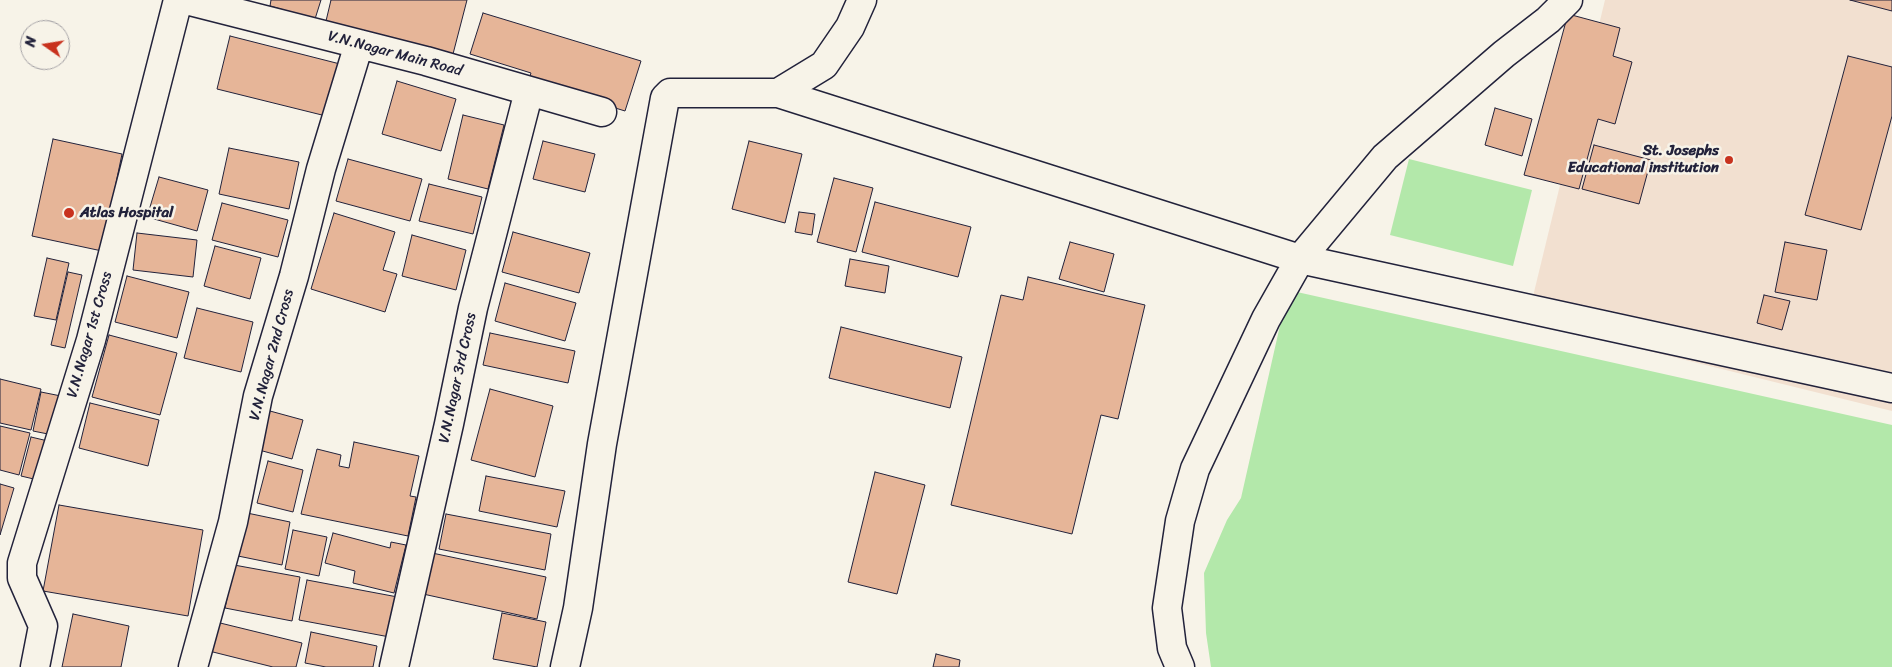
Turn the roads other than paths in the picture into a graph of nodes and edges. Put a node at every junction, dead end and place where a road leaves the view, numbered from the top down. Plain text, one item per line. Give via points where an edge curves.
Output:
1 (178, 0) edge
2 (186, 0) edge
3 (862, 0) edge
4 (1568, 0) edge
5 (359, 44) junction
6 (529, 91) junction
7 (778, 93) junction
8 (602, 112) dead end
9 (1300, 259) junction
10 (1892, 388) edge
11 (35, 667) edge
12 (193, 667) edge
13 (394, 667) edge
14 (565, 667) edge
15 (1180, 667) edge

1 - 11 street, V.N.Nagar 1st Cross via 91,340 22,563 22,578 43,626
2 - 5 street, V.N.Nagar Main Road
3 - 7 street via 850,27 824,65
4 - 9 street via 1385,156
5 - 6 street, V.N.Nagar Main Road
5 - 12 street, V.N.Nagar 2nd Cross via 258,396 233,522
6 - 8 street, V.N.Nagar Main Road
6 - 13 street, V.N.Nagar 3rd Cross via 473,308
7 - 9 street
7 - 14 street via 670,93 663,103 602,444 578,608
9 - 10 street
9 - 15 street via 1266,319 1195,469 1180,521 1167,608 1172,648

